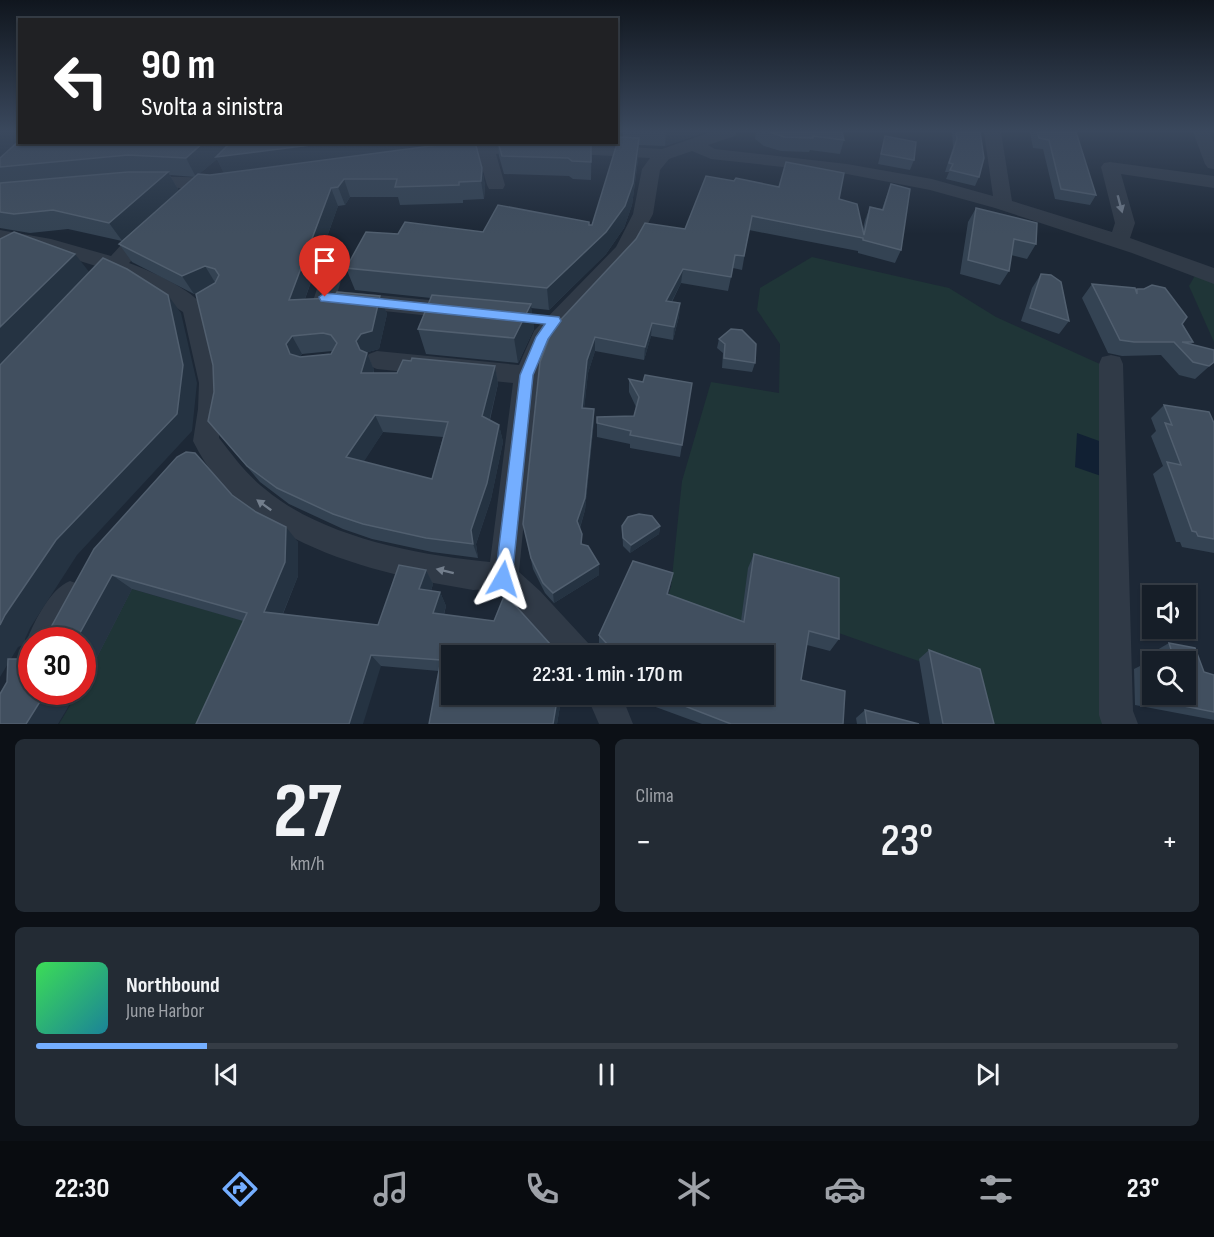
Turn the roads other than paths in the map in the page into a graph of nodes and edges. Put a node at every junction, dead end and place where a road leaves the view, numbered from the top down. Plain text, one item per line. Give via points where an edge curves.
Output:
1 (221, 166) edge
2 (490, 166) edge
3 (654, 166) edge
4 (818, 166) edge
5 (998, 166) edge
6 (243, 182) edge
7 (1214, 182) edge
8 (129, 184) edge
9 (202, 184) junction
10 (496, 185) dead end
11 (186, 198) edge
12 (1002, 204) junction
13 (162, 220) edge
14 (0, 237) edge
15 (27, 241) junction
16 (1118, 242) junction
17 (339, 252) dead end
18 (1197, 257) dead end
19 (0, 258) edge
20 (1162, 258) junction
21 (114, 264) junction
22 (1214, 278) edge
23 (77, 302) edge
24 (479, 313) edge
25 (377, 360) dead end
26 (1111, 364) dead end
27 (526, 375) junction
28 (83, 575) edge
29 (503, 579) junction
30 (51, 627) edge
31 (567, 645) edge
32 (608, 705) edge
33 (616, 724) edge
34 (1121, 724) edge

1 - 9 street
2 - 10 street
3 - 27 street via 643,214 624,251 544,320 542,337
4 - 12 street via 922,183
5 - 12 street
6 - 9 street
7 -> 16 street via 1110,167 1125,223
8 - 9 street
9 - 11 street
12 - 16 street
13 - 21 street
14 - 15 street
15 - 19 street
15 - 21 street
16 - 20 street
17 - 24 street via 325,297
18 - 20 street via 1172,254
20 - 22 street
21 - 23 street
29 -> 21 street via 464,575 314,535 258,501 197,449 211,409 217,370 201,303
25 - 27 street
26 - 34 street via 1116,715
27 - 29 street
28 - 30 street
29 - 31 street via 530,602
32 - 33 street

